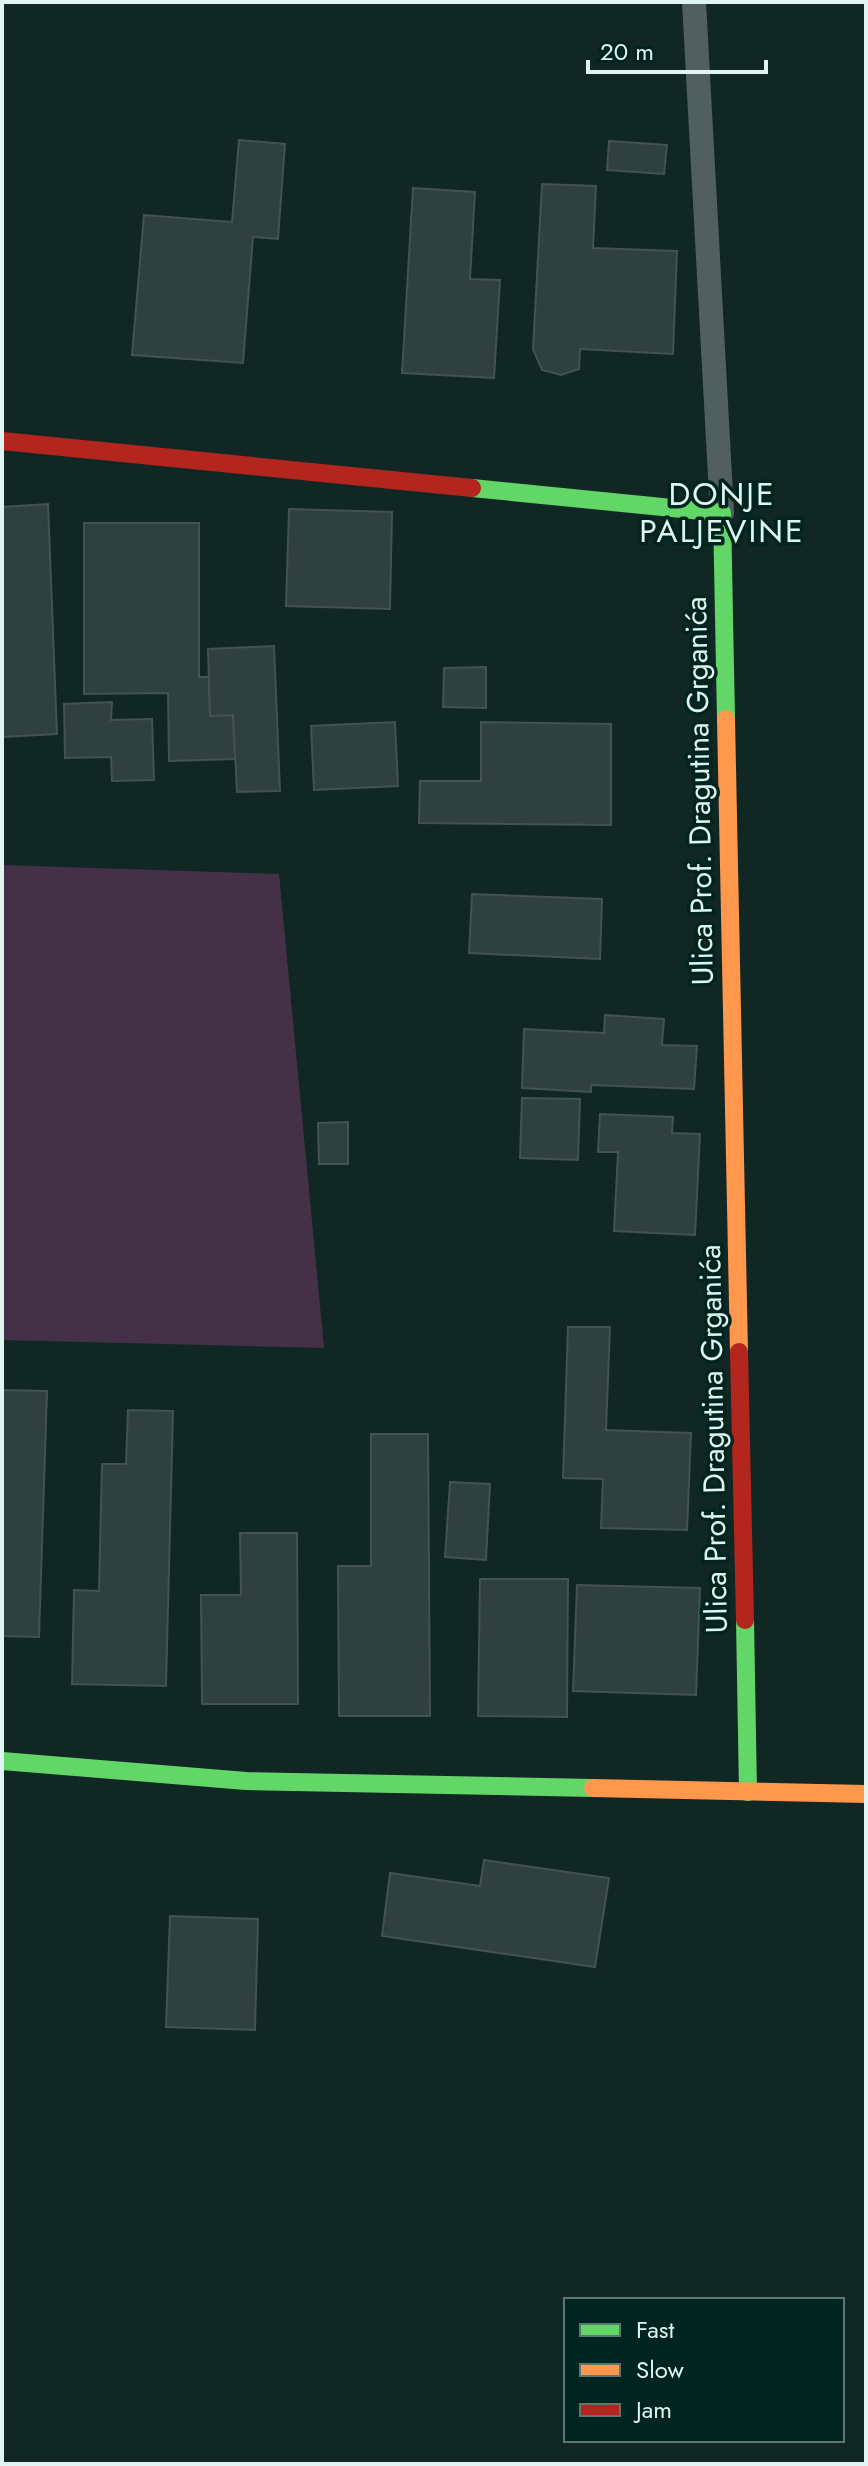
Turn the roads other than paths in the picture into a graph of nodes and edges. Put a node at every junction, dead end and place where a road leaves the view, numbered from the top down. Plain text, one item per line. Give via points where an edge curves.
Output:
1 (694, 2) edge
2 (2, 441) edge
3 (722, 513) junction
4 (2, 1761) edge
5 (748, 1792) junction
6 (866, 1794) edge

1 - 3 lane
2 - 3 street
3 - 5 street, Ulica Prof. Dragutina Grganića
4 - 5 street via 246,1781
5 - 6 street

